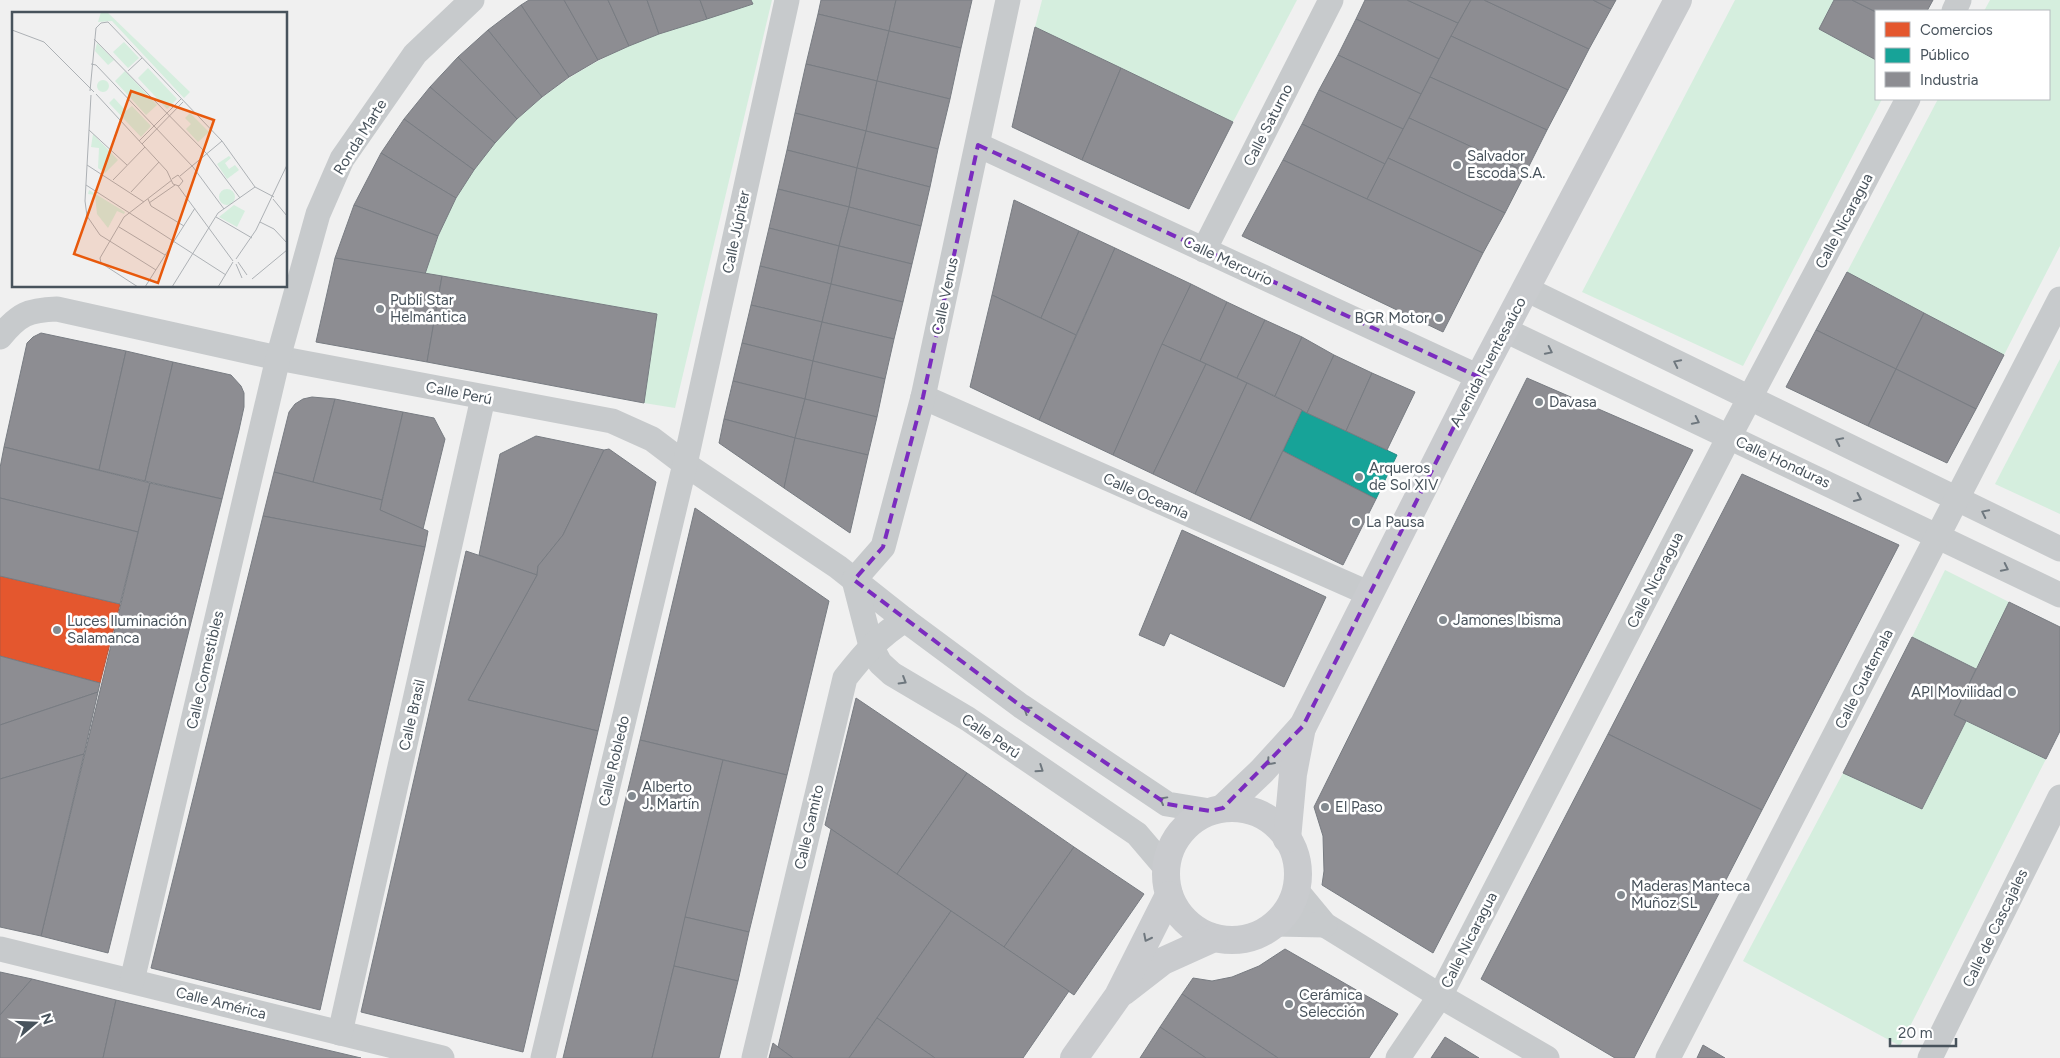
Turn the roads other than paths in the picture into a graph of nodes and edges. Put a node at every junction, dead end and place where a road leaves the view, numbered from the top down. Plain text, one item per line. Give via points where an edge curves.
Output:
1 (472, 0) edge
2 (787, 0) edge
3 (1008, 0) edge
4 (1331, 0) edge
5 (1678, 0) edge
6 (1907, 100) edge
7 (978, 145) junction
8 (1204, 250) junction
9 (1526, 289) junction
10 (2060, 299) edge
11 (1505, 330) junction
12 (0, 337) edge
13 (278, 358) junction
14 (1479, 378) junction
15 (483, 398) junction
16 (923, 398) junction
17 (1751, 399) junction
18 (1729, 437) junction
19 (685, 464) junction
20 (1956, 499) junction
21 (1938, 536) junction
22 (2060, 549) edge
23 (854, 580) junction
24 (1370, 594) junction
25 (2060, 595) edge
26 (905, 620) junction
27 (871, 646) junction
28 (1303, 726) junction
29 (2060, 797) edge
30 (1216, 810) junction
31 (1287, 839) junction
32 (1166, 868) junction
33 (1296, 890) junction
34 (1169, 895) junction
35 (1275, 924) junction
36 (1324, 925) junction
37 (1214, 938) junction
38 (0, 949) edge
39 (132, 981) junction
40 (1118, 996) junction
41 (1440, 996) junction
42 (340, 1033) junction
43 (442, 1058) edge
44 (543, 1058) edge
45 (754, 1058) edge
46 (1074, 1058) edge
47 (1398, 1058) edge
48 (1547, 1058) edge
49 (1668, 1058) edge
50 (1930, 1058) edge

1 - 13 street, Ronda Marte via 414,54 342,159 318,214
2 - 19 street, Calle Júpiter
3 - 7 street, Calle Venus
4 - 8 street, Calle Saturno
5 - 9 street, Avenida Fuentesaúco
6 - 17 street, Calle Nicaragua
7 - 8 street, Calle Mercurio
7 - 16 street, Calle Venus
8 - 14 street, Calle Mercurio
9 - 11 street, Avenida Fuentesaúco
17 -> 9 street
10 - 20 street, Calle Guatemala
11 - 14 street, Avenida Fuentesaúco
11 -> 18 street, Calle Honduras
12 - 13 street, Calle Perú via 23,314 57,309
13 - 15 street, Calle Perú
13 - 39 street, Calle Comestibles
14 - 24 street, Avenida Fuentesaúco
15 - 19 street, Calle Perú via 612,421 652,438
15 - 42 street, Calle Brasil
16 - 23 street, Calle Venus via 883,547
16 - 24 street, Calle Oceanía
17 - 18 street, Calle Nicaragua
20 -> 17 street
18 -> 21 street, Calle Honduras
18 - 41 street, Calle Nicaragua
19 - 23 street, Calle Perú
19 - 44 street, Calle Robledo
20 - 21 street, Calle Guatemala
22 -> 20 street
21 -> 25 street, Calle Honduras
21 - 49 street, Calle Guatemala
23 - 26 street, Calle Perú
23 - 27 street, Calle Perú
24 - 28 street, Avenida Fuentesaúco
26 - 27 street, Calle Gamito
30 -> 26 street, Calle Perú via 1167,804 1020,706
27 -> 32 street, Calle Perú via 880,663 892,674 968,719 1137,834
27 - 45 street, Calle Gamito via 845,678
28 -> 30 street, Avenida Fuentesaúco via 1262,772
28 - 31 street, Avenida Fuentesaúco via 1293,774
29 - 50 street, Calle de Cascajales
30 - 31 street via 1241,809 1260,814 1275,824
30 - 32 street via 1188,824 1173,844
31 - 33 street via 1297,864
32 - 34 street
33 - 35 street via 1288,908
33 - 36 street
34 - 37 street via 1179,914 1194,929
34 -> 40 street
35 - 36 street
35 - 37 street via 1246,939
36 - 41 street
37 - 40 street via 1163,961
38 - 39 street, Calle América
39 - 42 street, Calle América
40 - 46 street
41 - 47 street, Calle Nicaragua
41 - 48 street
42 - 43 street, Calle América

